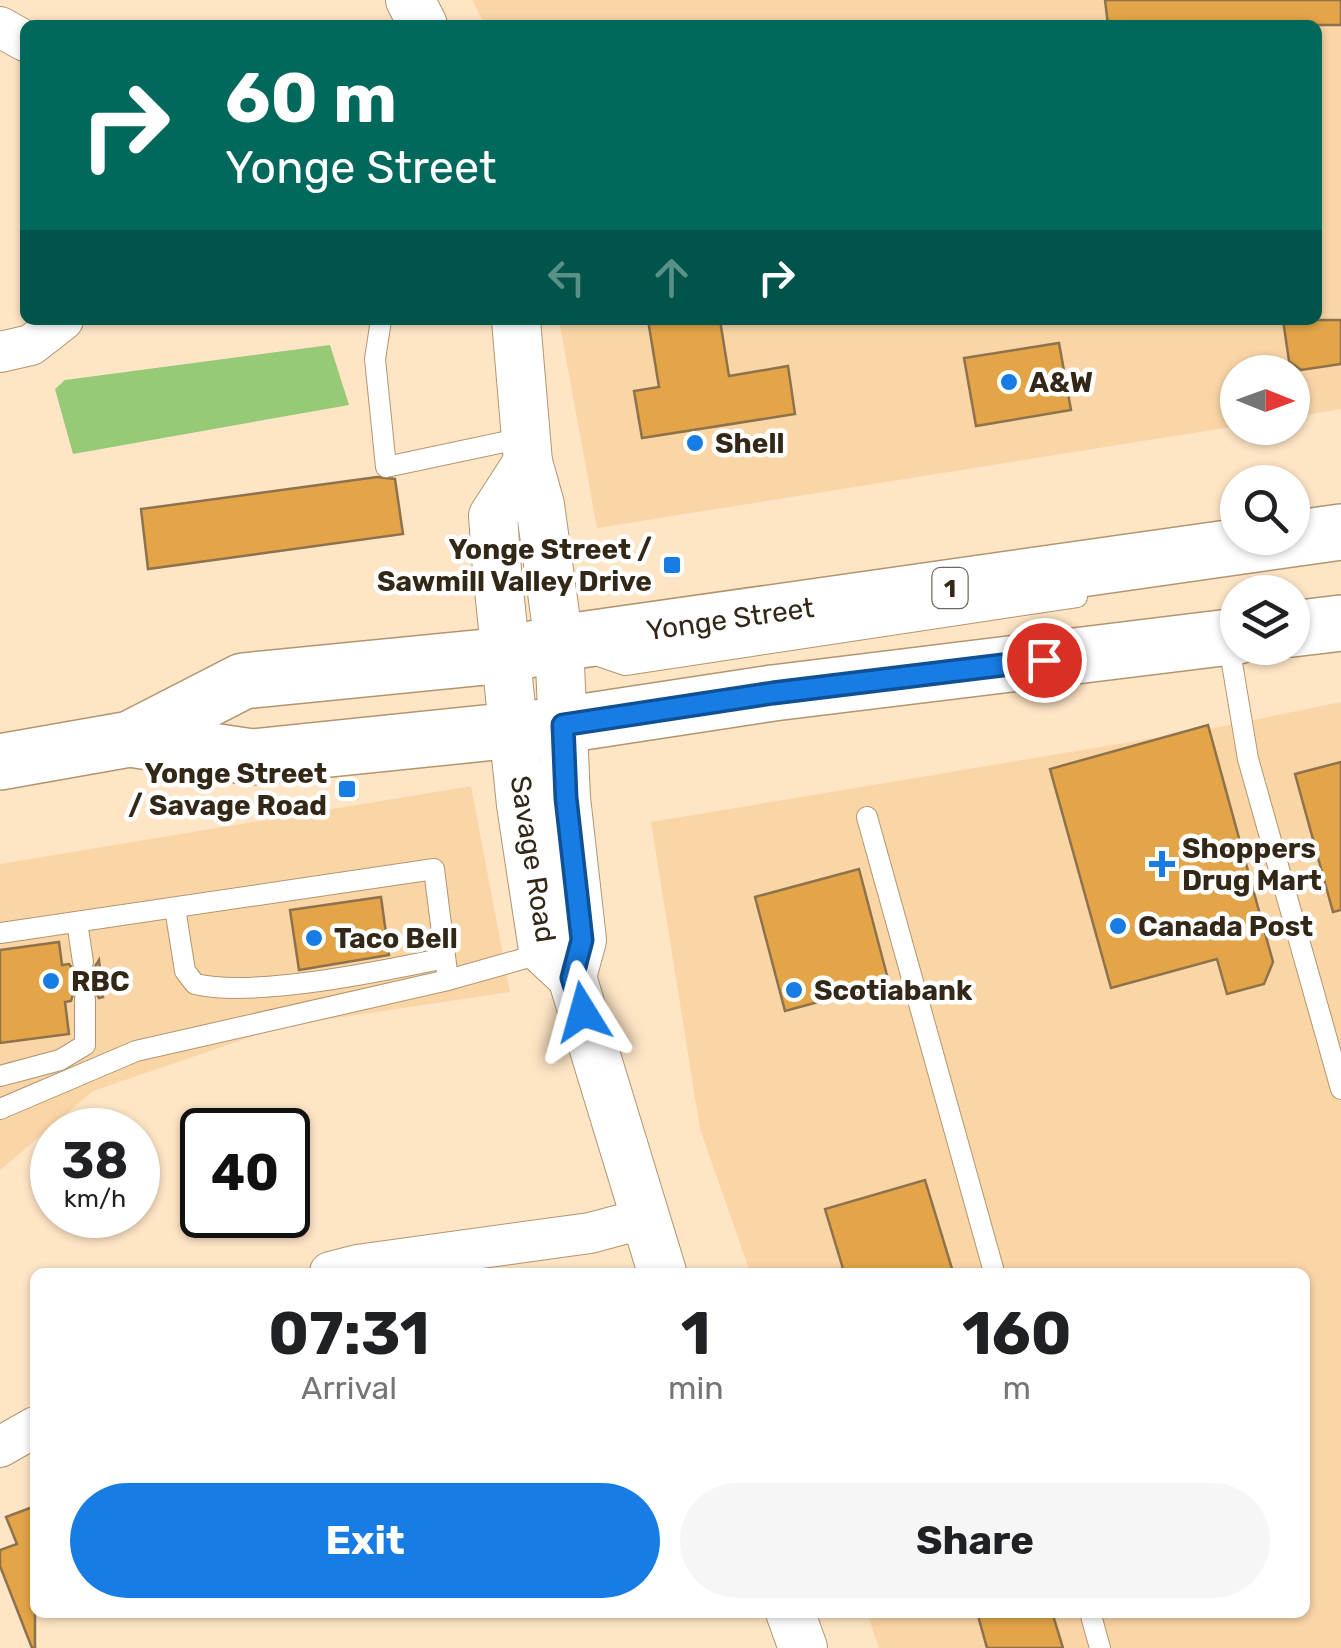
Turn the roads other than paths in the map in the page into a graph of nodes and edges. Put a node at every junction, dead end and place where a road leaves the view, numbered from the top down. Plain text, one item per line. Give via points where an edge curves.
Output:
1 (56, 325) edge
2 (380, 325) edge
3 (516, 325) edge
4 (0, 352) edge
5 (528, 450) junction
6 (1341, 532) edge
7 (1089, 595) dead end
8 (1341, 623) edge
9 (1310, 627) edge
10 (1220, 639) edge
11 (559, 643) junction
12 (506, 654) junction
13 (1232, 665) edge
14 (538, 727) junction
15 (130, 739) junction
16 (0, 762) edge
17 (867, 817) dead end
18 (175, 908) junction
19 (77, 922) junction
20 (0, 933) edge
21 (445, 958) junction
22 (83, 962) dead end
23 (558, 964) junction
24 (448, 980) junction
25 (85, 999) dead end
26 (0, 1076) edge
27 (1341, 1090) edge
28 (0, 1109) edge
29 (646, 1218) junction
30 (345, 1268) edge
31 (661, 1268) edge
32 (993, 1268) edge
33 (30, 1430) edge
34 (0, 1447) edge
35 (792, 1618) edge
36 (1092, 1618) edge
37 (804, 1648) edge
38 (1100, 1648) edge

1 - 4 street via 31,344
2 - 5 lane via 375,360 386,467
3 - 5 street
5 - 11 street
5 - 12 street via 492,516
6 - 11 main road, Yonge Street / 1
7 - 11 lane via 625,665
8 - 9 main road
10 - 14 main road, Yonge Street / 1
11 - 12 main road, Yonge Street / 1
11 - 14 street
12 - 14 street
12 - 15 main road, Yonge Street / 1 via 244,681
13 - 27 lane via 1248,759
14 - 15 main road, Yonge Street / 1 via 252,757
14 - 23 street, Savage Road
15 - 16 main road, Yonge Street / 1
17 - 32 lane
18 - 19 lane
18 - 21 lane via 185,971 195,984 211,988 307,982
18 - 21 lane via 434,869
19 - 20 lane
19 - 22 lane
21 - 24 lane
23 - 24 lane via 526,958
23 - 29 street, Savage Road
24 - 28 lane via 136,1052
25 - 26 lane via 85,1044 60,1060
29 - 30 street via 590,1234
29 - 31 street, Savage Road
33 - 34 street
35 - 37 street
36 - 38 lane

